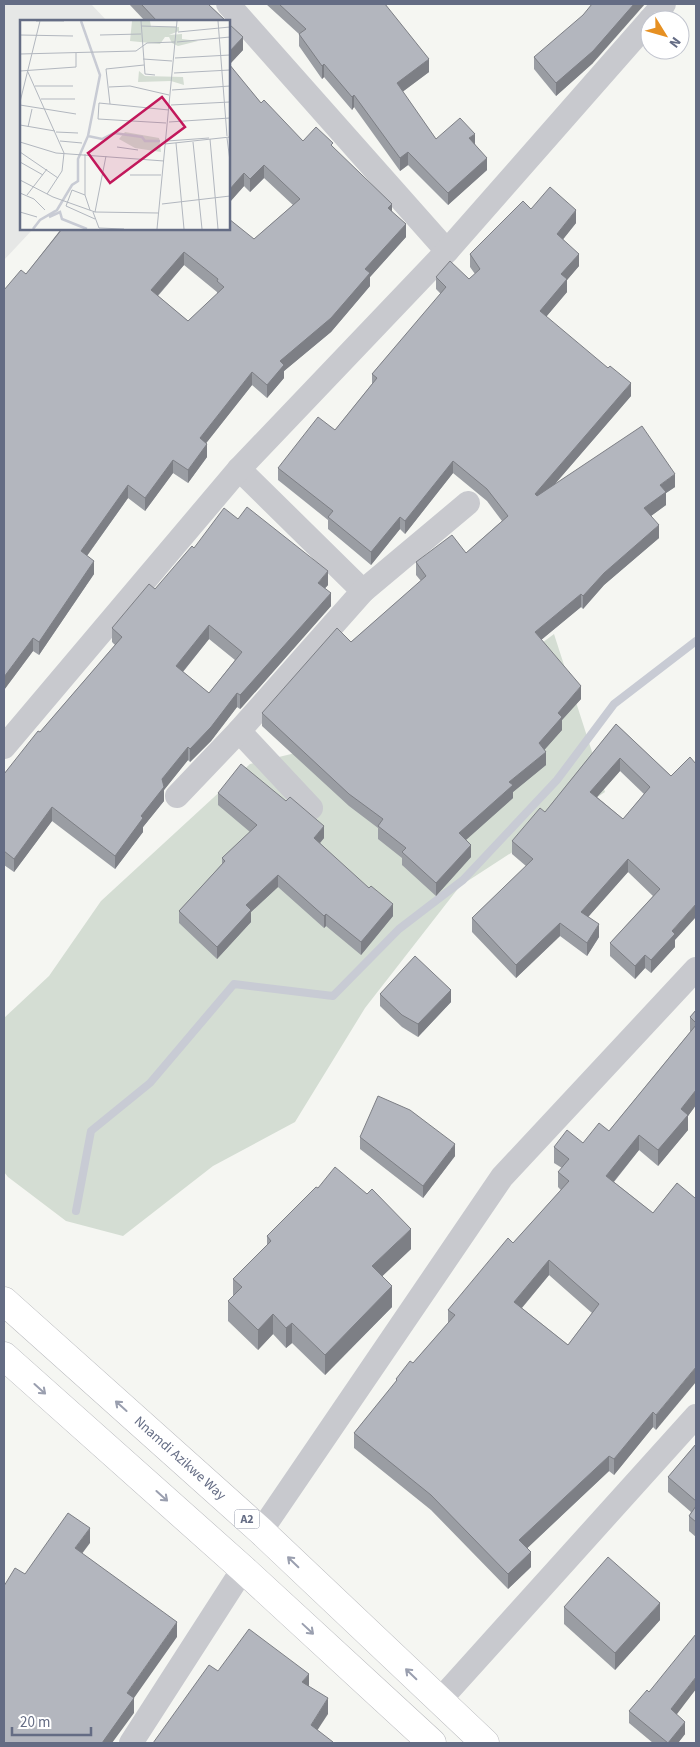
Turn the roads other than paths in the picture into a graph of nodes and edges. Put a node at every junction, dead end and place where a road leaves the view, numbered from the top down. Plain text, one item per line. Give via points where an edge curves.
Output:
1 (228, 4) edge
2 (640, 31) edge
3 (447, 251) junction
4 (239, 469) junction
5 (468, 503) dead end
6 (363, 591) junction
7 (239, 730) junction
8 (4, 747) edge
9 (177, 796) dead end
10 (311, 808) dead end
11 (696, 969) edge
12 (4, 1301) edge
13 (4, 1356) edge
14 (696, 1416) edge
15 (260, 1531) junction
16 (243, 1568) junction
17 (439, 1702) junction
18 (131, 1743) edge
19 (432, 1743) edge
20 (485, 1743) edge

1 - 3 street
2 - 3 street
3 - 4 street
4 - 6 street
4 - 8 street
5 - 6 street
6 - 7 street
7 - 9 street
7 - 10 street
11 - 15 street via 502,1177
15 -> 12 highway, Nnamdi Azikwe Way / A2
13 -> 16 highway
14 - 17 street
17 -> 15 highway, Nnamdi Azikwe Way / A2
16 - 18 street
16 -> 19 highway
17 - 20 highway, Nnamdi Azikwe Way / A2

